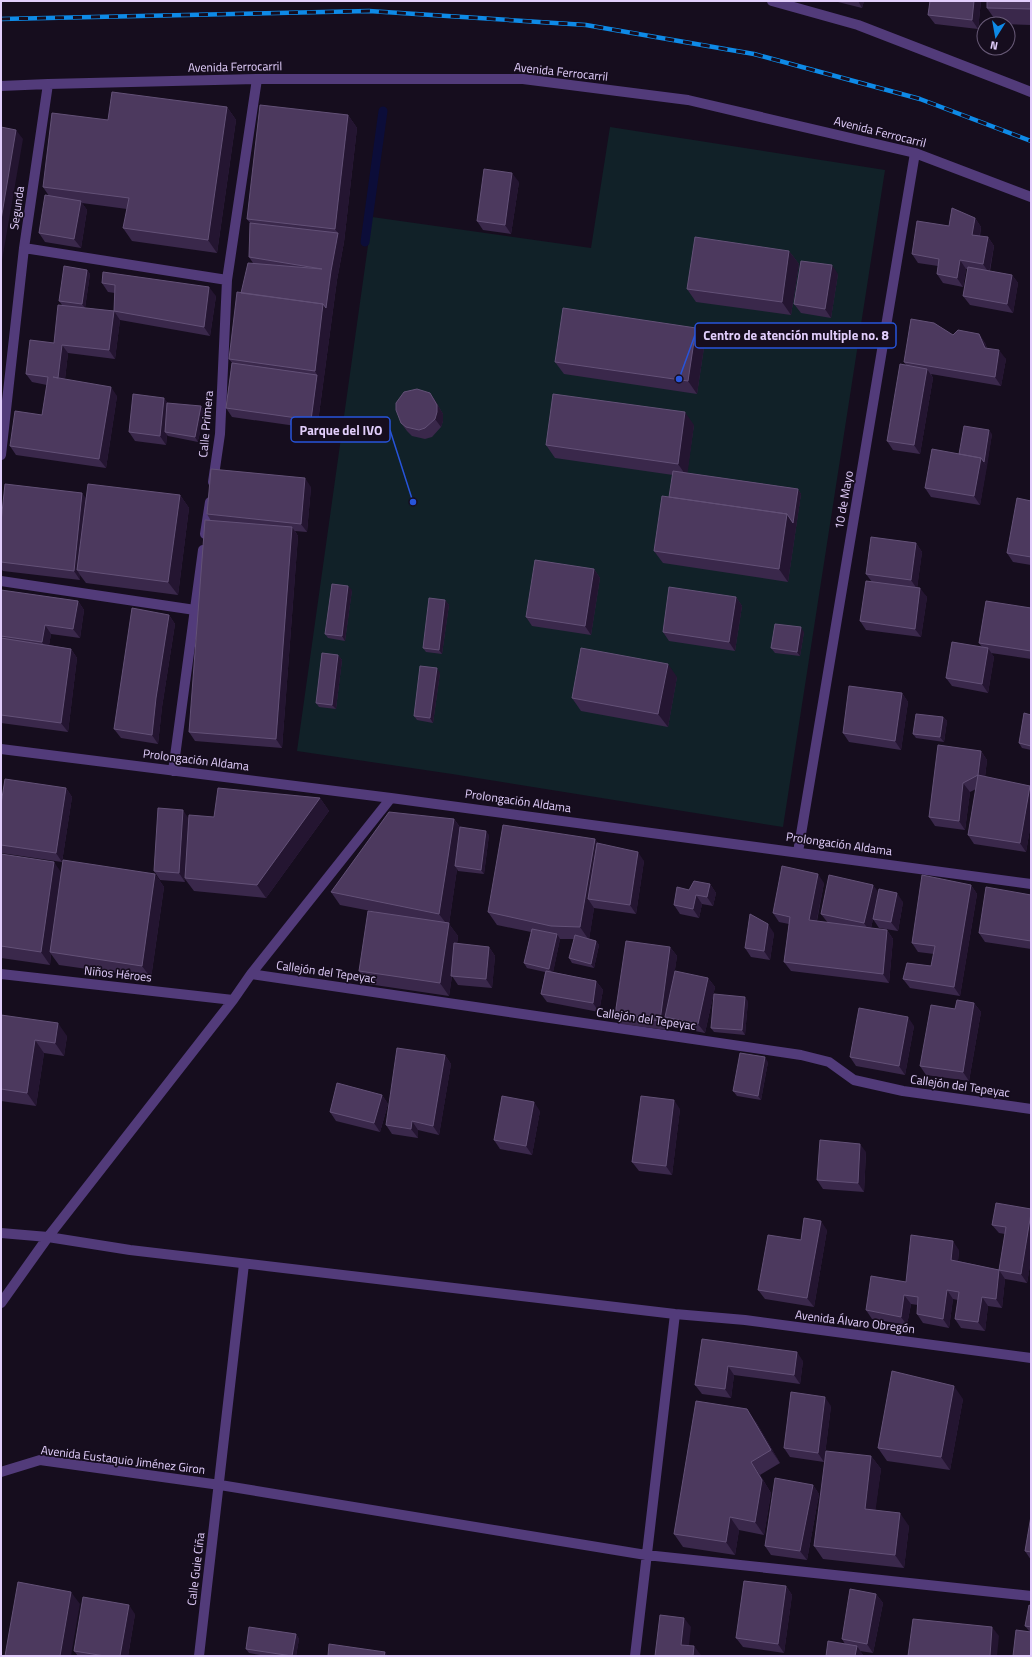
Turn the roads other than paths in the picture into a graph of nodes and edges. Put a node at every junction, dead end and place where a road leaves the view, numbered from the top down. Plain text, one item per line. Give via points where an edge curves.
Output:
1 (772, 1) edge
2 (257, 79) junction
3 (48, 84) junction
4 (1, 86) edge
5 (1031, 92) edge
6 (915, 153) junction
7 (1031, 197) edge
8 (24, 248) junction
9 (227, 280) junction
10 (2, 429) edge
11 (1, 455) edge
12 (1, 581) edge
13 (195, 610) junction
14 (1, 749) edge
15 (173, 770) junction
16 (391, 798) junction
17 (798, 852) junction
18 (1031, 884) edge
19 (1, 974) edge
20 (251, 974) junction
21 (233, 1000) junction
22 (1031, 1109) edge
23 (1, 1233) edge
24 (48, 1237) junction
25 (244, 1264) junction
26 (1, 1303) edge
27 (675, 1314) junction
28 (1031, 1358) edge
29 (1, 1472) edge
30 (220, 1485) junction
31 (646, 1555) junction
32 (1031, 1596) edge
33 (199, 1656) edge
34 (635, 1656) edge

1 - 5 street via 858,25
2 - 3 street, Avenida Ferrocarril
2 - 6 street, Avenida Ferrocarril via 523,79 688,100
2 - 9 street, Calle Primera
3 - 4 street, Avenida Ferrocarril
3 - 8 street, Segunda
6 - 7 street, Avenida Ferrocarril
6 - 17 street, 10 de Mayo
8 - 9 street
8 - 10 street, Segunda
9 - 13 street, Calle Primera via 220,434
10 - 11 street, Segunda
12 - 13 street
13 - 15 street, Calle Primera
14 - 15 street, Prolongación Aldama
15 - 16 street, Prolongación Aldama
16 - 17 street, Prolongación Aldama
16 - 20 street
17 - 18 street, Prolongación Aldama
19 - 21 street, Niños Héroes
20 - 21 street
20 - 22 street, Callejón del Tepeyac via 801,1054 828,1062 854,1080 903,1091
21 - 24 street
23 - 24 street, Avenida Álvaro Obregón
24 - 25 street, Avenida Álvaro Obregón
24 - 26 street
25 - 27 street, Avenida Álvaro Obregón
25 - 30 street, Calle Guie Ciña
27 - 28 street, Avenida Álvaro Obregón via 745,1320
27 - 31 street
29 - 30 street, Avenida Eustaquio Jiménez Giron via 40,1460
30 - 31 street, Avenida Eustaquio Jiménez Giron
30 - 33 street, Calle Guie Ciña
31 - 32 street, Avenida Eustaquio Jiménez Giron
31 - 34 street

